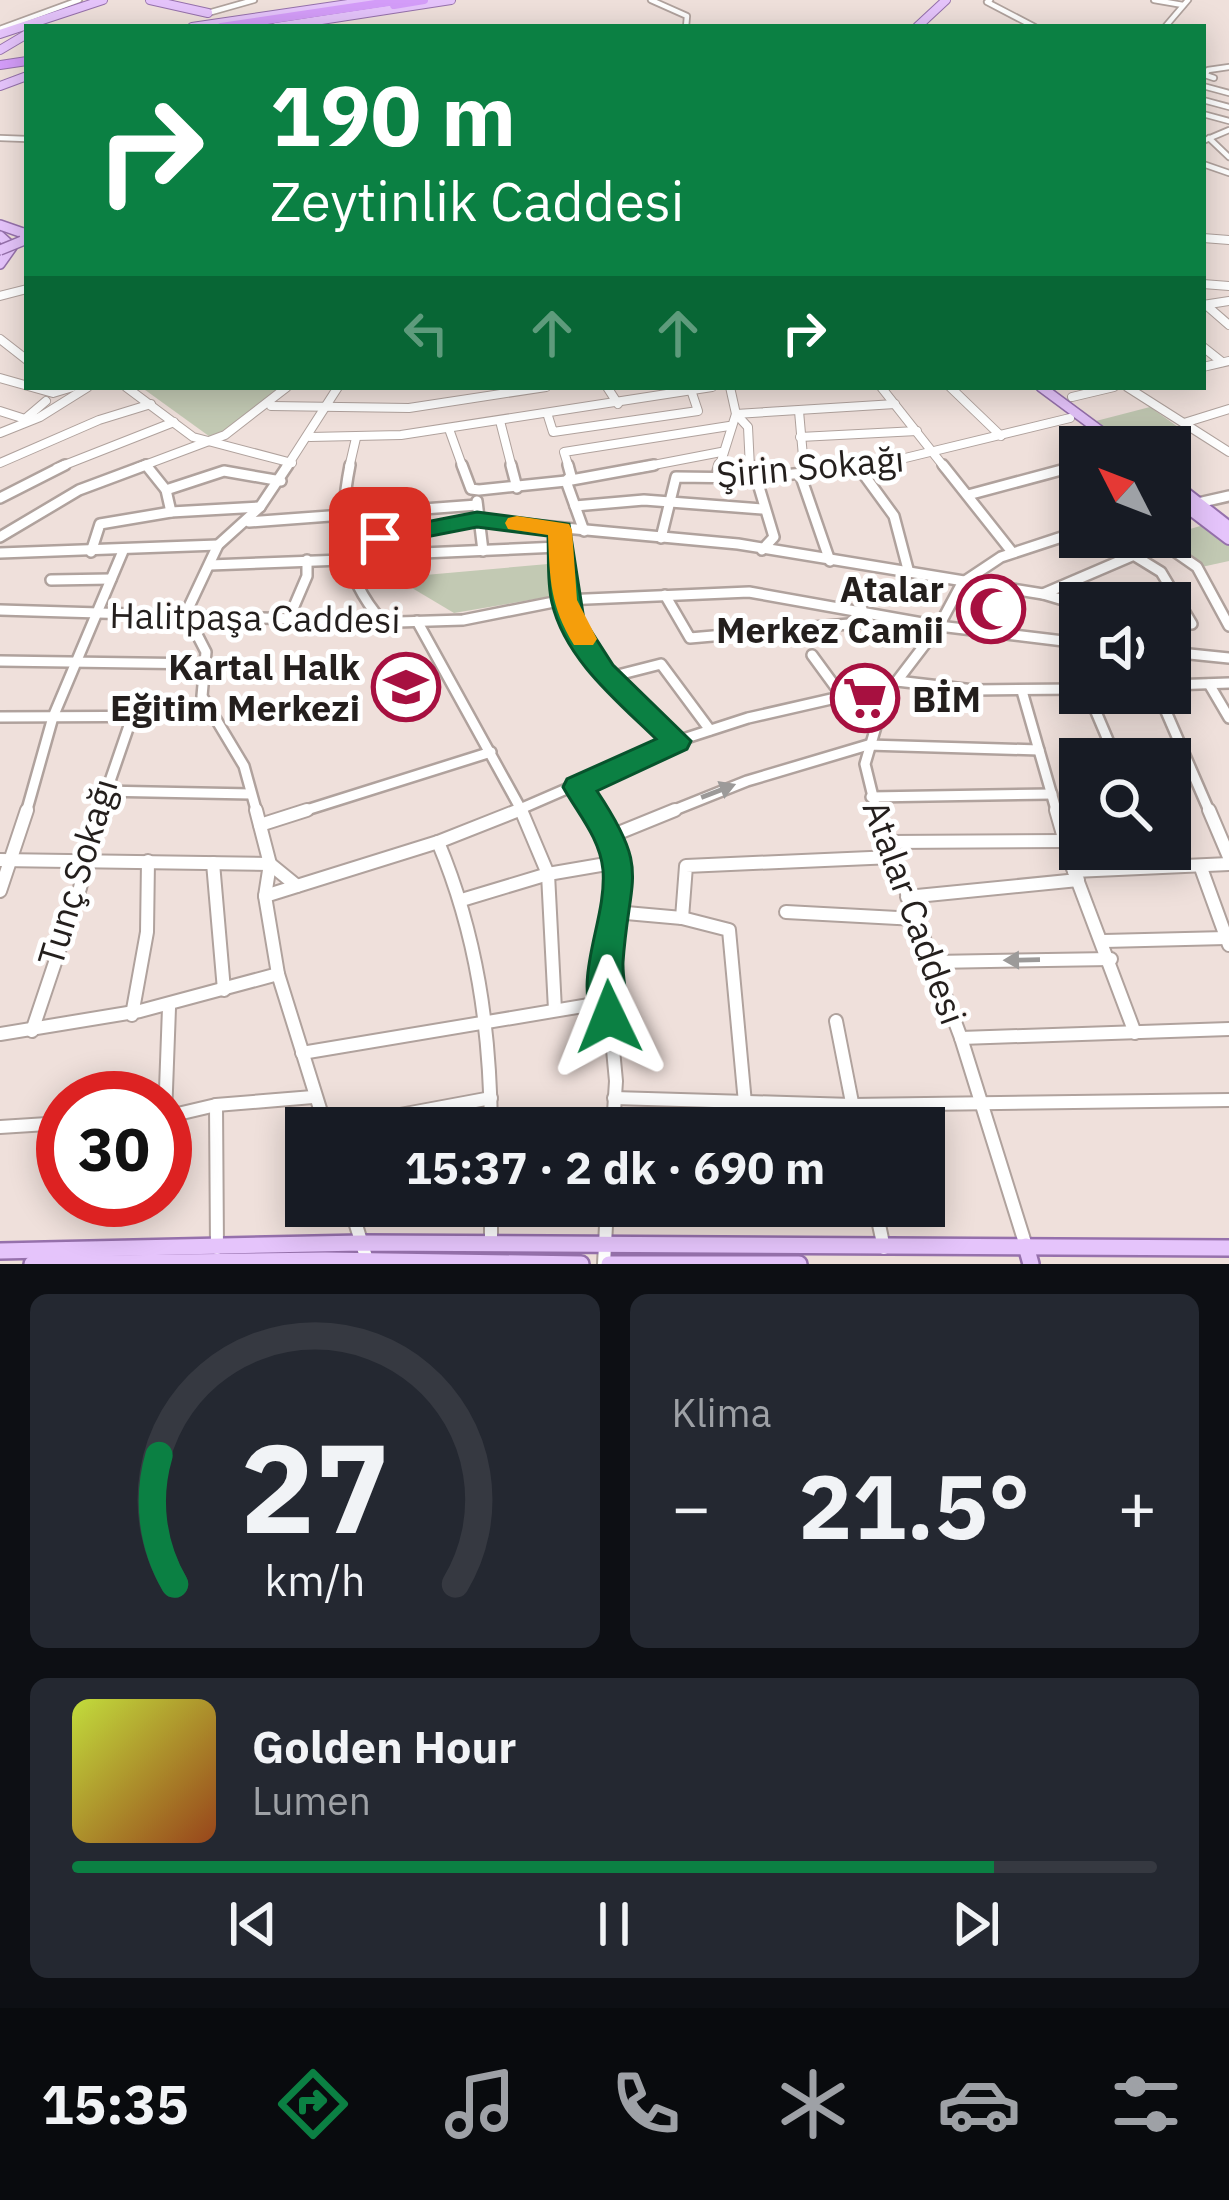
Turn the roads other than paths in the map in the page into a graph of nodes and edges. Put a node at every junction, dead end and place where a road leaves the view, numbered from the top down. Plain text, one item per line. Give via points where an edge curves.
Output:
1 (79, 0) edge
2 (99, 0) edge
3 (150, 0) edge
4 (160, 0) edge
5 (254, 0) edge
6 (376, 0) edge
7 (402, 0) edge
8 (424, 0) edge
9 (451, 0) edge
10 (651, 0) edge
11 (936, 0) edge
12 (946, 0) edge
13 (990, 0) edge
14 (1154, 0) edge
15 (1186, 3) edge
16 (394, 9) junction
17 (56, 16) junction
18 (205, 16) junction
19 (300, 16) junction
20 (311, 17) junction
21 (40, 24) edge
22 (42, 24) edge
23 (46, 24) edge
24 (196, 24) edge
25 (218, 24) edge
26 (226, 24) edge
27 (229, 24) edge
28 (266, 24) edge
29 (296, 24) edge
30 (686, 24) edge
31 (910, 24) edge
32 (920, 24) edge
33 (1029, 24) edge
34 (4, 31) edge
35 (24, 34) edge
36 (0, 56) edge
37 (1225, 66) edge
38 (1207, 77) edge
39 (1229, 82) edge
40 (1229, 93) edge
41 (1228, 129) edge
42 (1206, 140) edge
43 (1229, 157) edge
44 (0, 339) edge
45 (24, 358) edge
46 (130, 390) edge
47 (284, 390) edge
48 (337, 390) edge
49 (523, 390) edge
50 (609, 390) edge
51 (692, 390) edge
52 (731, 390) edge
53 (883, 390) edge
54 (953, 390) edge
55 (1034, 390) edge
56 (1045, 390) edge
57 (1101, 390) edge
58 (1132, 390) edge
59 (48, 394) edge
60 (1072, 397) dead end
61 (151, 404) junction
62 (618, 404) junction
63 (895, 404) junction
64 (271, 406) junction
65 (1229, 409) edge
66 (0, 411) edge
67 (799, 411) junction
68 (326, 412) junction
69 (736, 414) junction
70 (548, 416) junction
71 (40, 417) junction
72 (1070, 418) junction
73 (25, 419) junction
74 (500, 421) junction
75 (174, 422) junction
76 (1184, 423) junction
77 (729, 426) junction
78 (1081, 426) edge
79 (1094, 426) edge
80 (11, 428) junction
81 (449, 429) junction
82 (917, 431) junction
83 (0, 433) edge
84 (64, 435) junction
85 (1001, 436) junction
86 (310, 437) junction
87 (800, 437) junction
88 (356, 438) junction
89 (213, 444) junction
90 (299, 451) junction
91 (256, 452) junction
92 (722, 452) junction
93 (1229, 452) edge
94 (934, 453) junction
95 (292, 463) junction
96 (0, 464) edge
97 (146, 465) junction
98 (859, 468) junction
99 (1059, 471) edge
100 (803, 474) junction
101 (717, 476) junction
102 (753, 477) junction
103 (281, 481) junction
104 (566, 481) junction
105 (517, 488) junction
106 (166, 490) junction
107 (479, 490) junction
108 (968, 495) junction
109 (1229, 496) edge
110 (0, 498) edge
111 (668, 501) junction
112 (1192, 504) junction
113 (476, 505) junction
114 (575, 506) junction
115 (260, 507) junction
116 (762, 509) junction
117 (170, 512) junction
118 (340, 515) junction
119 (477, 520) junction
120 (249, 522) junction
121 (1229, 528) edge
122 (560, 530) junction
123 (584, 531) junction
124 (0, 537) edge
125 (1059, 537) edge
126 (661, 538) junction
127 (1229, 538) edge
128 (218, 545) junction
129 (343, 546) junction
130 (559, 547) junction
131 (762, 550) junction
132 (123, 551) junction
133 (483, 551) junction
134 (92, 552) junction
135 (1012, 552) junction
136 (0, 553) edge
137 (1130, 558) edge
138 (1138, 558) edge
139 (1185, 558) edge
140 (307, 560) junction
141 (343, 560) junction
142 (830, 561) junction
143 (210, 565) junction
144 (909, 573) junction
145 (352, 577) junction
146 (111, 579) junction
147 (51, 580) dead end
148 (1166, 582) edge
149 (962, 583) junction
150 (1043, 594) junction
151 (665, 596) junction
152 (1059, 599) edge
153 (564, 600) junction
154 (862, 609) junction
155 (0, 610) edge
156 (97, 613) junction
157 (186, 613) junction
158 (289, 618) junction
159 (382, 621) junction
160 (417, 621) junction
161 (939, 626) junction
162 (1229, 626) edge
163 (1059, 640) edge
164 (1191, 654) edge
165 (812, 655) dead end
166 (1229, 658) edge
167 (0, 662) edge
168 (77, 662) junction
169 (207, 664) junction
170 (610, 676) junction
171 (1229, 682) edge
172 (892, 683) junction
173 (1191, 684) edge
174 (1209, 684) junction
175 (1022, 691) junction
176 (1059, 691) edge
177 (842, 696) junction
178 (1167, 714) edge
179 (213, 716) junction
180 (0, 717) edge
181 (52, 717) junction
182 (132, 717) junction
183 (1229, 718) edge
184 (710, 730) junction
185 (676, 741) junction
186 (868, 746) junction
187 (1039, 750) junction
188 (491, 752) junction
189 (578, 787) junction
190 (101, 791) junction
191 (251, 794) junction
192 (1052, 794) junction
193 (871, 797) junction
194 (520, 808) junction
195 (1059, 819) edge
196 (260, 825) junction
197 (610, 836) junction
198 (1059, 841) edge
199 (438, 842) junction
200 (887, 842) junction
201 (892, 857) junction
202 (7, 860) edge
203 (1229, 860) edge
204 (87, 861) junction
205 (148, 861) junction
206 (618, 862) junction
207 (213, 863) junction
208 (270, 864) junction
209 (1191, 867) edge
210 (1201, 868) junction
211 (1074, 870) edge
212 (1119, 870) edge
213 (548, 874) junction
214 (1076, 876) junction
215 (297, 886) junction
216 (0, 891) edge
217 (265, 896) junction
218 (907, 896) junction
219 (465, 899) junction
220 (786, 912) dead end
221 (615, 913) junction
222 (682, 918) junction
223 (916, 920) junction
224 (1227, 935) edge
225 (1104, 941) junction
226 (1111, 959) junction
227 (933, 962) junction
228 (278, 974) junction
229 (224, 990) junction
230 (607, 1002) junction
231 (169, 1008) junction
232 (555, 1010) junction
233 (132, 1015) junction
234 (486, 1021) junction
235 (836, 1021) dead end
236 (1229, 1029) edge
237 (32, 1031) junction
238 (1135, 1033) junction
239 (0, 1034) edge
240 (961, 1038) junction
241 (302, 1053) junction
242 (167, 1071) edge
243 (313, 1097) junction
244 (491, 1098) junction
245 (614, 1098) junction
246 (1229, 1100) edge
247 (982, 1101) junction
248 (745, 1103) junction
249 (216, 1105) junction
250 (852, 1105) junction
251 (318, 1107) edge
252 (442, 1107) edge
253 (491, 1107) edge
254 (614, 1107) edge
255 (192, 1111) edge
256 (36, 1125) edge
257 (0, 1127) edge
258 (357, 1227) edge
259 (491, 1227) edge
260 (607, 1227) edge
261 (879, 1227) edge
262 (491, 1245) junction
263 (217, 1248) junction
264 (1229, 1248) edge
265 (884, 1249) junction
266 (0, 1251) edge
267 (364, 1251) junction
268 (1028, 1255) edge
269 (606, 1258) edge
270 (32, 1264) edge
271 (581, 1264) edge
272 (799, 1264) edge

1 - 34 street
2 - 17 main road
2 - 22 main road
3 - 18 main road
4 - 18 main road via 211,10
5 - 18 street
6 - 19 highway
6 - 26 main road
7 - 19 highway
8 - 20 highway
9 - 16 main road
10 - 30 street via 687,16
11 - 31 main road
12 - 32 main road
13 - 33 street
14 - 15 street
16 - 20 highway
16 - 29 main road
17 - 21 main road
17 - 23 main road
18 - 24 main road
18 - 25 main road
19 - 27 highway
20 - 28 highway
35 - 36 main road
37 - 38 street
38 - 39 street
38 - 40 street
41 - 42 street
42 - 43 street
44 - 45 street
46 - 61 street
47 - 64 street
48 - 68 street
49 - 68 street via 463,403
50 - 62 street
51 - 62 street
51 - 70 street via 698,411 554,432
52 - 69 street
53 - 63 street
54 - 85 street
55 - 72 main road
56 - 79 main road
57 - 60 street
58 - 76 street
59 - 71 street
59 - 73 street
61 - 75 street
61 - 84 street
62 - 70 street
63 - 67 street
63 - 82 street
64 - 68 street
64 - 89 street
65 - 76 street
66 - 73 street
67 - 69 street
67 - 87 street
68 - 86 street
69 - 77 street
69 - 102 street via 748,427
70 - 74 street
71 - 80 street
71 - 84 street
72 - 78 main road
72 - 85 street, Şirin Sokağı
73 - 80 street
74 - 81 street
74 - 105 street
75 - 89 street
75 - 110 street
76 - 93 street
77 - 92 street
77 - 104 street via 564,452
80 - 83 street
81 - 88 street
81 - 107 street via 471,489
82 - 87 street
82 - 94 street
84 - 96 street
85 - 94 street, Şirin Sokağı
86 - 88 street
86 - 90 street
87 - 100 street
88 - 118 street
89 - 91 street
89 - 97 street
90 - 91 street
90 - 95 street
91 - 95 street
92 - 101 street
92 - 104 street
94 - 98 street, Şirin Sokağı
94 - 108 street
95 - 103 street
97 - 106 street
97 - 124 street via 64,497
98 - 100 street, Şirin Sokağı
98 - 144 street via 888,502 908,548
99 - 108 street
100 - 102 street, Şirin Sokağı
100 - 142 street
101 - 102 street, Şirin Sokağı
101 - 111 street, Şirin Sokağı via 676,477
102 - 116 street
103 - 106 street via 224,471
103 - 115 street
104 - 105 street
104 - 114 street
105 - 107 street
106 - 117 street
107 - 113 street
108 - 135 street
109 - 112 street
111 - 114 street
111 - 116 street
111 - 126 street, Şirin Sokağı
112 - 121 main road
112 - 127 main road
113 - 118 street
113 - 119 street
114 - 123 street
115 - 117 street
115 - 120 street
116 - 131 street via 774,537
117 - 134 street via 100,524
118 - 120 street
118 - 129 street
119 - 122 street
119 - 129 street
119 - 133 street
120 - 128 street
122 - 123 street
122 - 130 street
123 - 126 street
125 - 135 street
126 - 131 street
128 - 132 street
128 - 143 street
129 - 141 street
130 - 133 street
130 - 153 street
131 - 142 street
132 - 134 street
132 - 146 street
133 - 145 street via 422,553
134 - 136 street
135 - 149 street
137 - 150 street
138 - 148 street
139 - 162 street via 1198,567
140 - 141 street
140 - 143 street
140 - 158 street
141 - 145 street
142 - 144 street
143 - 157 street
144 - 149 street
145 - 159 street via 358,598
146 - 147 street
146 - 156 street
149 - 150 street
149 - 161 street, Atalar Caddesi
150 - 152 street
151 - 153 street, Halitpaşa Caddesi
151 - 154 street, Halitpaşa Caddesi via 749,592
151 - 154 street via 690,638 834,628 860,623
153 - 160 street, Halitpaşa Caddesi
153 - 170 street
154 - 161 street, Halitpaşa Caddesi
155 - 156 street, Halitpaşa Caddesi
156 - 157 street, Halitpaşa Caddesi
156 - 168 street
157 - 158 street, Halitpaşa Caddesi
157 - 169 street
158 - 159 street, Halitpaşa Caddesi
159 - 160 street, Halitpaşa Caddesi
160 - 188 street
161 - 163 street, Halitpaşa Caddesi
161 - 172 street, Atalar Caddesi
164 - 166 street
165 - 177 street
167 - 168 street
168 - 169 street
168 - 181 street
169 - 179 street via 202,696
170 - 184 street via 662,664
170 - 185 street
171 - 174 street
172 - 175 street
172 - 177 street
172 - 186 street, Atalar Caddesi
173 - 174 street
174 - 183 street
175 - 176 street
175 - 187 street
177 - 184 street
178 - 203 street
179 - 182 street
179 - 191 street
180 - 181 street
181 - 182 street
181 - 202 street
182 - 190 street, Tunç Sokağı
184 - 185 street
185 - 189 street
186 - 187 street
186 - 193 street, Atalar Caddesi
197 -> 186 street via 747,781
187 - 192 street
188 - 194 street
188 - 196 street
189 - 194 street
189 - 197 street
190 - 191 street
190 - 204 street, Tunç Sokağı
191 - 196 street
192 - 193 street
192 - 195 street
193 - 200 street, Atalar Caddesi
194 - 199 street
194 - 213 street
196 - 208 street
197 - 206 street
198 - 200 street
199 - 215 street
199 - 219 street
200 - 201 street, Atalar Caddesi
201 - 218 street, Atalar Caddesi
201 - 222 street via 686,866
202 - 204 street
202 - 216 street
203 - 210 street
204 - 205 street
204 - 237 street, Tunç Sokağı
205 - 207 street
205 - 233 street via 147,932
206 - 213 street
206 - 221 street
207 - 208 street
207 - 229 street
208 - 215 street
208 - 217 street
209 - 210 street
210 - 224 street
211 - 214 street
212 - 214 street
213 - 219 street
213 - 232 street
214 - 218 street
214 - 225 street
215 - 217 street
217 - 228 street
218 - 223 street, Atalar Caddesi
219 - 234 street
220 - 223 street
221 - 222 street
221 - 230 street
222 - 248 street via 729,930
223 - 227 street, Atalar Caddesi
224 - 225 street
225 - 226 street
226 -> 227 street
226 - 238 street
227 - 240 street, Atalar Caddesi
228 - 229 street
228 - 241 street
229 - 231 street
230 - 232 street
230 - 245 street
231 - 233 street
231 - 242 street
232 - 234 street
233 - 237 street
234 - 241 street
234 - 244 street
235 - 250 street
236 - 238 street
237 - 239 street
238 - 240 street
240 - 247 street, Atalar Caddesi
241 - 243 street
243 - 249 street
243 - 251 street
244 - 252 street
244 - 253 street
245 - 248 street
245 - 254 street
246 - 247 street
247 - 250 street
247 - 268 street, Atalar Caddesi
248 - 250 street
249 - 255 street
249 - 263 street
256 - 257 street
258 - 267 street
259 - 262 street
260 - 269 street
261 - 265 street
262 - 267 main road
262 - 269 main road
263 - 266 main road
263 - 267 main road
264 - 268 main road
265 - 268 main road
265 - 269 main road
267 - 270 main road
267 - 271 main road
269 - 272 main road

